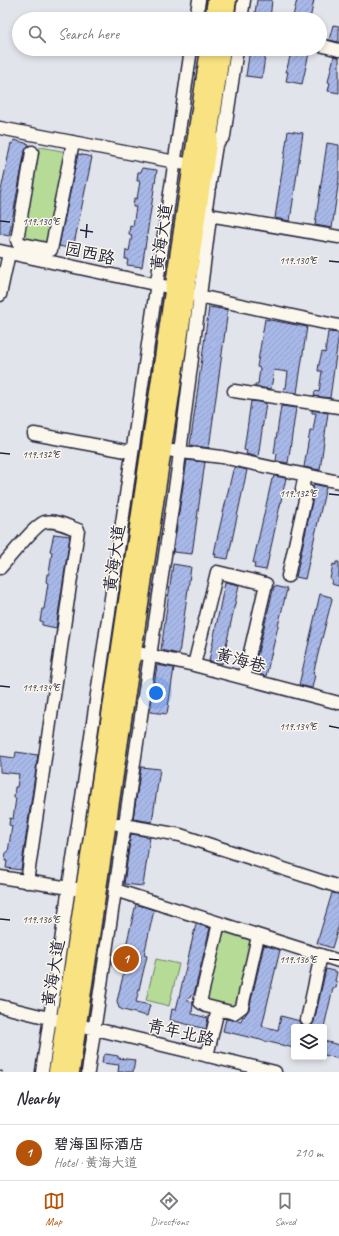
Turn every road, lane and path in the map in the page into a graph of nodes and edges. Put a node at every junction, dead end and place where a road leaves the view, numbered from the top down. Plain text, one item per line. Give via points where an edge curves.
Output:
1 (199, 0) edge
2 (216, 0) edge
3 (228, 0) edge
4 (244, 0) edge
5 (197, 12) edge
6 (214, 12) edge
7 (226, 12) edge
8 (242, 12) edge
9 (327, 47) edge
10 (339, 50) edge
11 (191, 56) edge
12 (208, 56) edge
13 (221, 56) edge
14 (236, 56) edge
15 (0, 128) edge
16 (73, 142) junction
17 (32, 152) dead end
18 (175, 162) junction
19 (191, 165) junction
20 (209, 215) junction
21 (339, 237) edge
22 (5, 252) edge
23 (157, 284) junction
24 (186, 292) junction
25 (0, 296) edge
26 (339, 326) edge
27 (234, 391) dead end
28 (339, 407) edge
29 (34, 434) dead end
30 (163, 449) junction
31 (132, 452) junction
32 (180, 452) junction
33 (305, 475) junction
34 (339, 482) edge
35 (0, 568) edge
36 (288, 576) dead end
37 (134, 652) junction
38 (150, 656) junction
39 (194, 665) junction
40 (244, 678) junction
41 (339, 703) edge
42 (108, 823) junction
43 (125, 826) junction
44 (0, 877) edge
45 (27, 882) junction
46 (339, 887) edge
47 (77, 890) junction
48 (115, 890) junction
49 (219, 923) junction
50 (258, 936) junction
51 (321, 956) junction
52 (339, 961) edge
53 (0, 1006) edge
54 (218, 1009) junction
55 (307, 1020) dead end
56 (64, 1021) junction
57 (95, 1029) junction
58 (207, 1056) junction
59 (0, 1071) edge
60 (4, 1072) edge
61 (42, 1072) edge
62 (57, 1072) edge
63 (71, 1072) edge
64 (88, 1072) edge
65 (275, 1072) edge

1 - 5 street
2 - 6 main road
3 - 7 main road
4 - 8 street
9 - 10 street
11 - 18 street
12 - 19 main road, 黄海大道
13 - 24 main road, 黄海大道
14 - 20 street via 224,136 216,145 206,207
15 - 16 street
16 - 17 street via 51,250 18,243 17,240
16 - 18 street
18 - 19 street
18 - 23 street
19 - 24 main road, 黄海大道
20 - 21 street
20 - 24 street
22 - 23 street, 园西路
22 - 25 street
23 - 24 street, 园西路
23 - 31 street
24 - 26 street, 园西路
24 - 30 main road, 黄海大道
24 - 32 street
24 - 47 main road, 黄海大道
27 - 28 street
29 - 31 street
30 - 32 street
30 - 37 main road, 黄海大道
31 - 47 street
32 - 33 street via 222,457
32 - 38 street
33 - 34 street
33 - 36 street via 302,490 307,490
35 - 45 street via 39,524 60,523 78,530
37 - 38 street, 黄海巷
37 - 42 main road, 黄海大道
38 - 39 street, 黄海巷
38 - 43 street
39 - 40 street, 黄海巷
39 - 40 street via 217,572 266,584
40 - 41 street, 黄海巷
42 - 43 street
42 - 56 main road, 黄海大道
43 - 46 street via 180,835
43 - 48 street
44 - 45 street
45 - 47 street
47 - 56 main road, 黄海大道
48 - 49 street
48 - 57 street
49 - 50 street
49 - 54 street via 200,1002
50 - 51 street
50 - 54 street via 242,1007 234,1013
51 - 52 street
51 - 55 street
53 - 56 street, 青年北路
54 - 58 street
56 - 57 street, 青年北路
56 - 61 street
56 - 62 main road, 黄海大道
56 - 63 main road, 黄海大道
57 - 58 street, 青年北路
57 - 64 street
58 - 65 street, 青年北路
59 - 60 path

